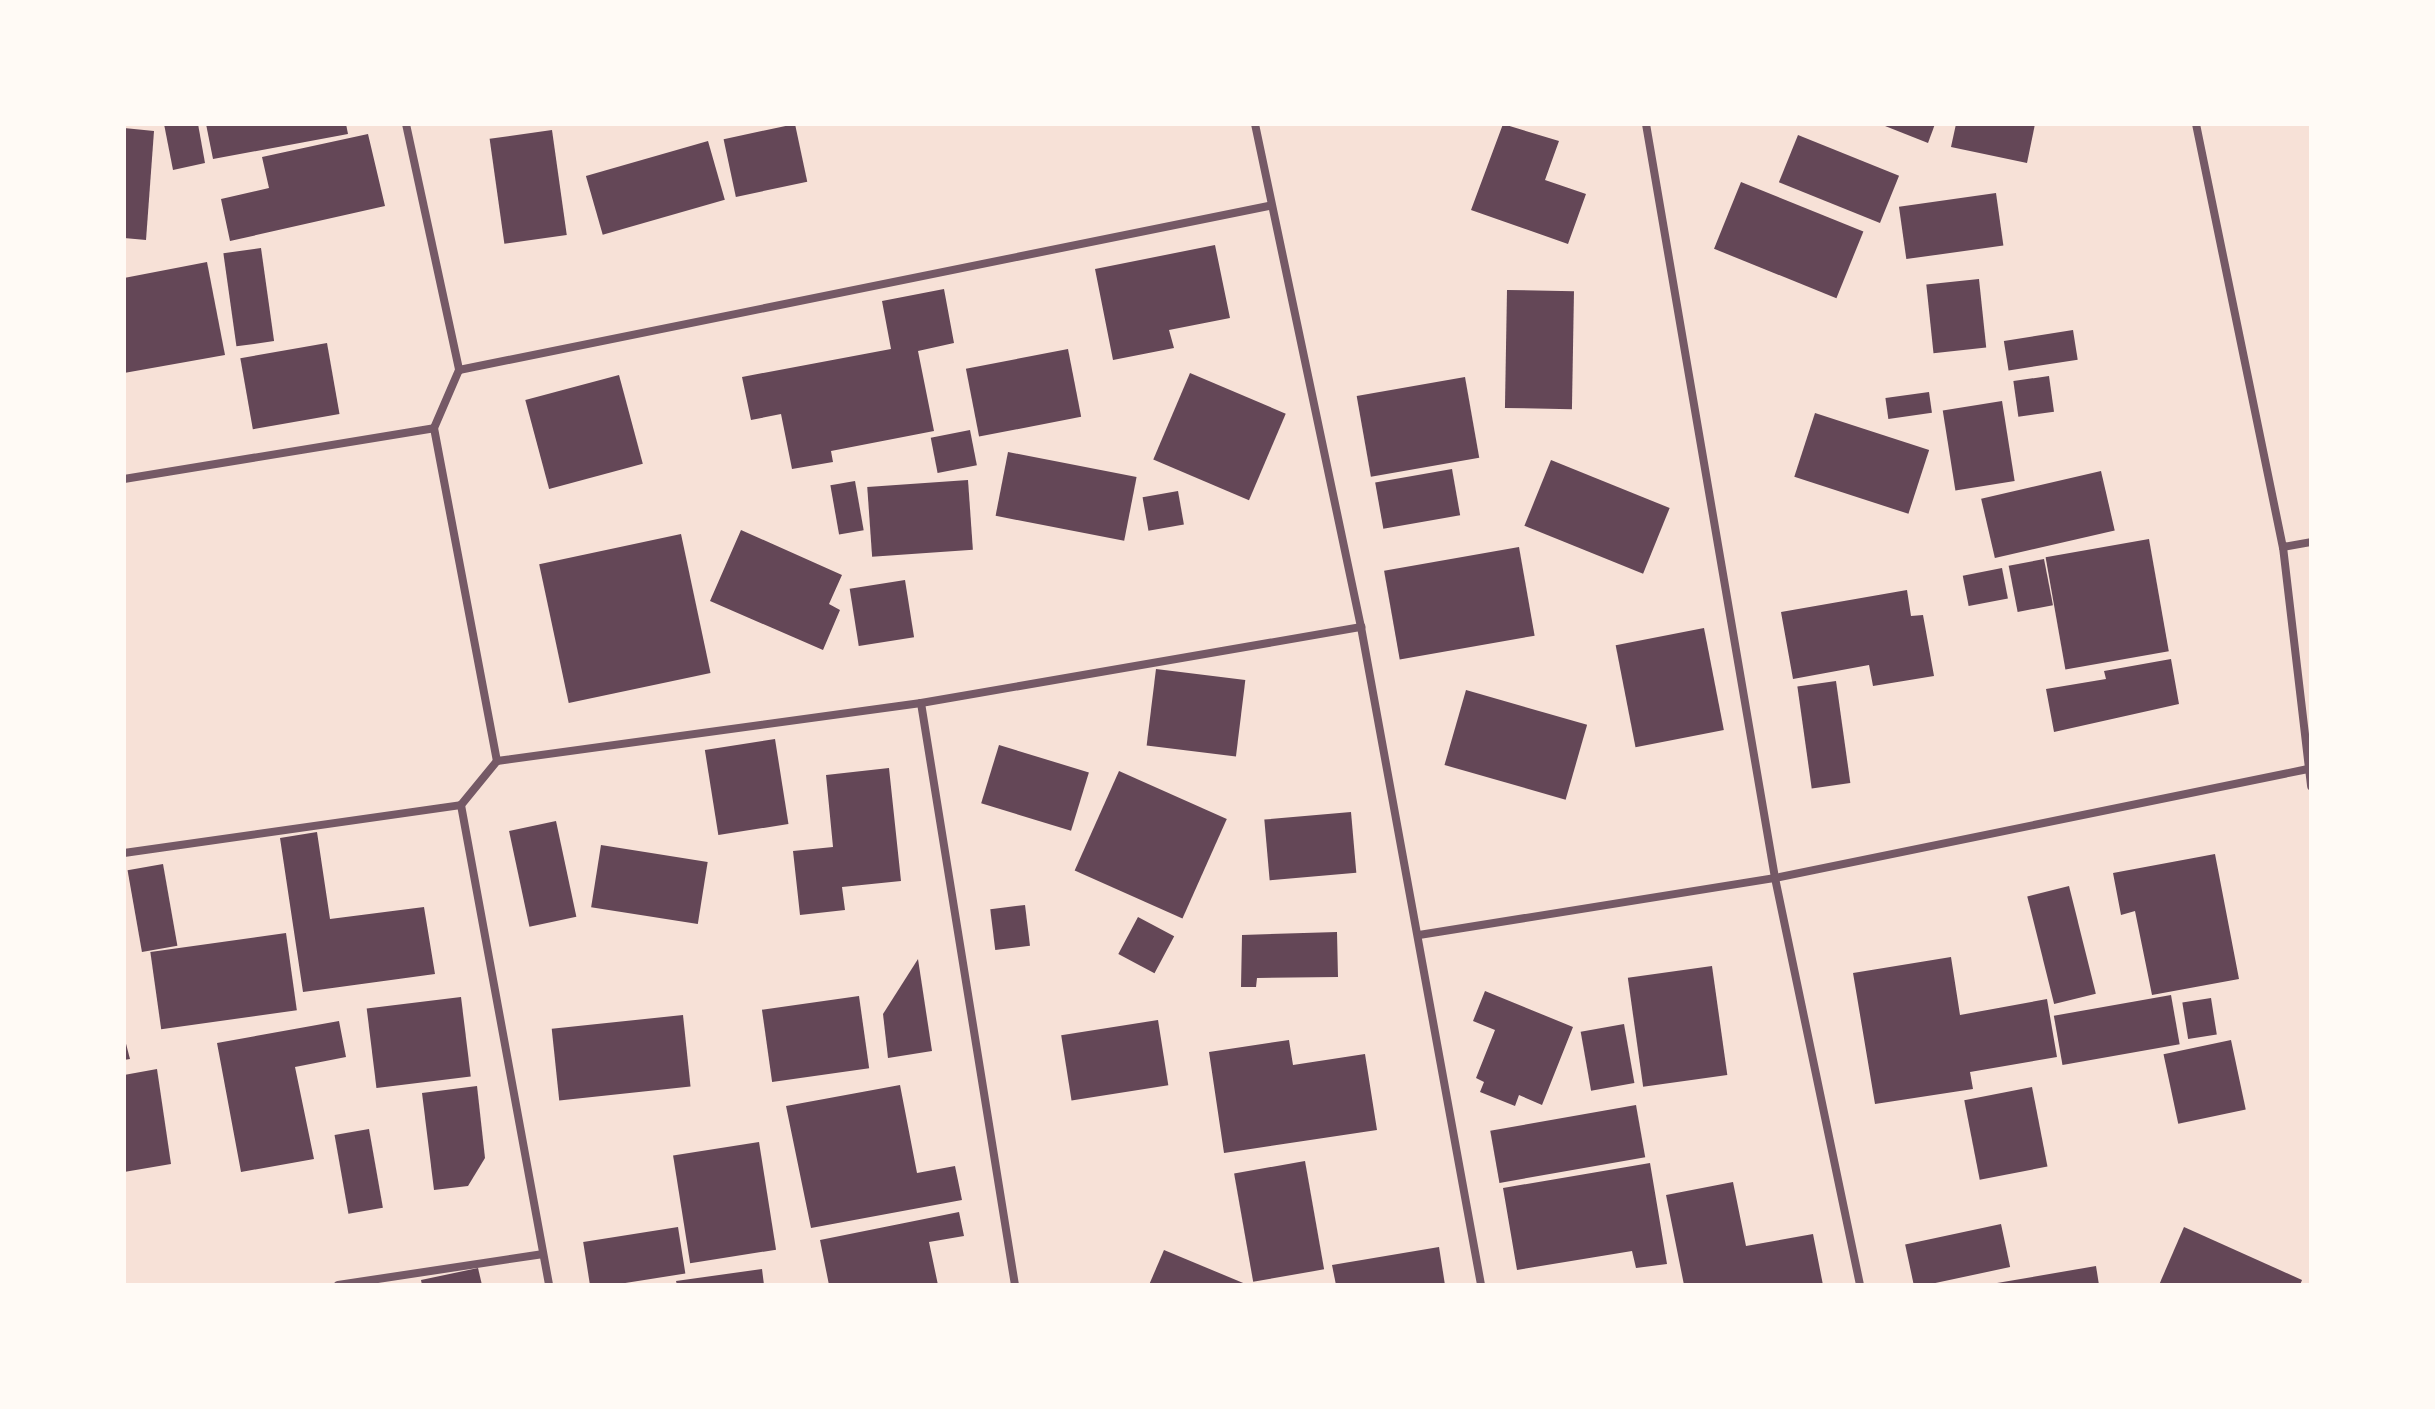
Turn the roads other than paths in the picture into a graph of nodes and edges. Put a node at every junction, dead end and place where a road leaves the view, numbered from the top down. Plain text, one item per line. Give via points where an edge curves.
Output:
1 (406, 124) edge
2 (1255, 124) edge
3 (1646, 124) edge
4 (2196, 124) edge
5 (1269, 206) junction
6 (459, 370) junction
7 (434, 428) junction
8 (124, 479) edge
9 (2311, 542) edge
10 (2283, 547) junction
11 (1361, 627) junction
12 (921, 703) junction
13 (497, 761) junction
14 (2308, 769) junction
15 (2311, 786) edge
16 (461, 805) junction
17 (124, 853) edge
18 (1775, 878) junction
19 (1419, 935) junction
20 (542, 1254) junction
21 (338, 1285) edge
22 (549, 1285) edge
23 (1015, 1285) edge
24 (1481, 1285) edge
25 (1860, 1285) edge

1 - 6 street
2 - 5 street
3 - 18 street
4 - 10 street
5 - 6 street
5 - 11 street
6 - 7 street
7 - 8 street
7 - 13 street
9 - 10 street
10 - 14 street
11 - 12 street
11 - 19 street
12 - 13 street
12 - 23 street
13 - 16 street
14 - 15 street
14 - 18 street
16 - 17 street
16 - 20 street
18 - 19 street
18 - 25 street
19 - 24 street
20 - 21 street
20 - 22 street

